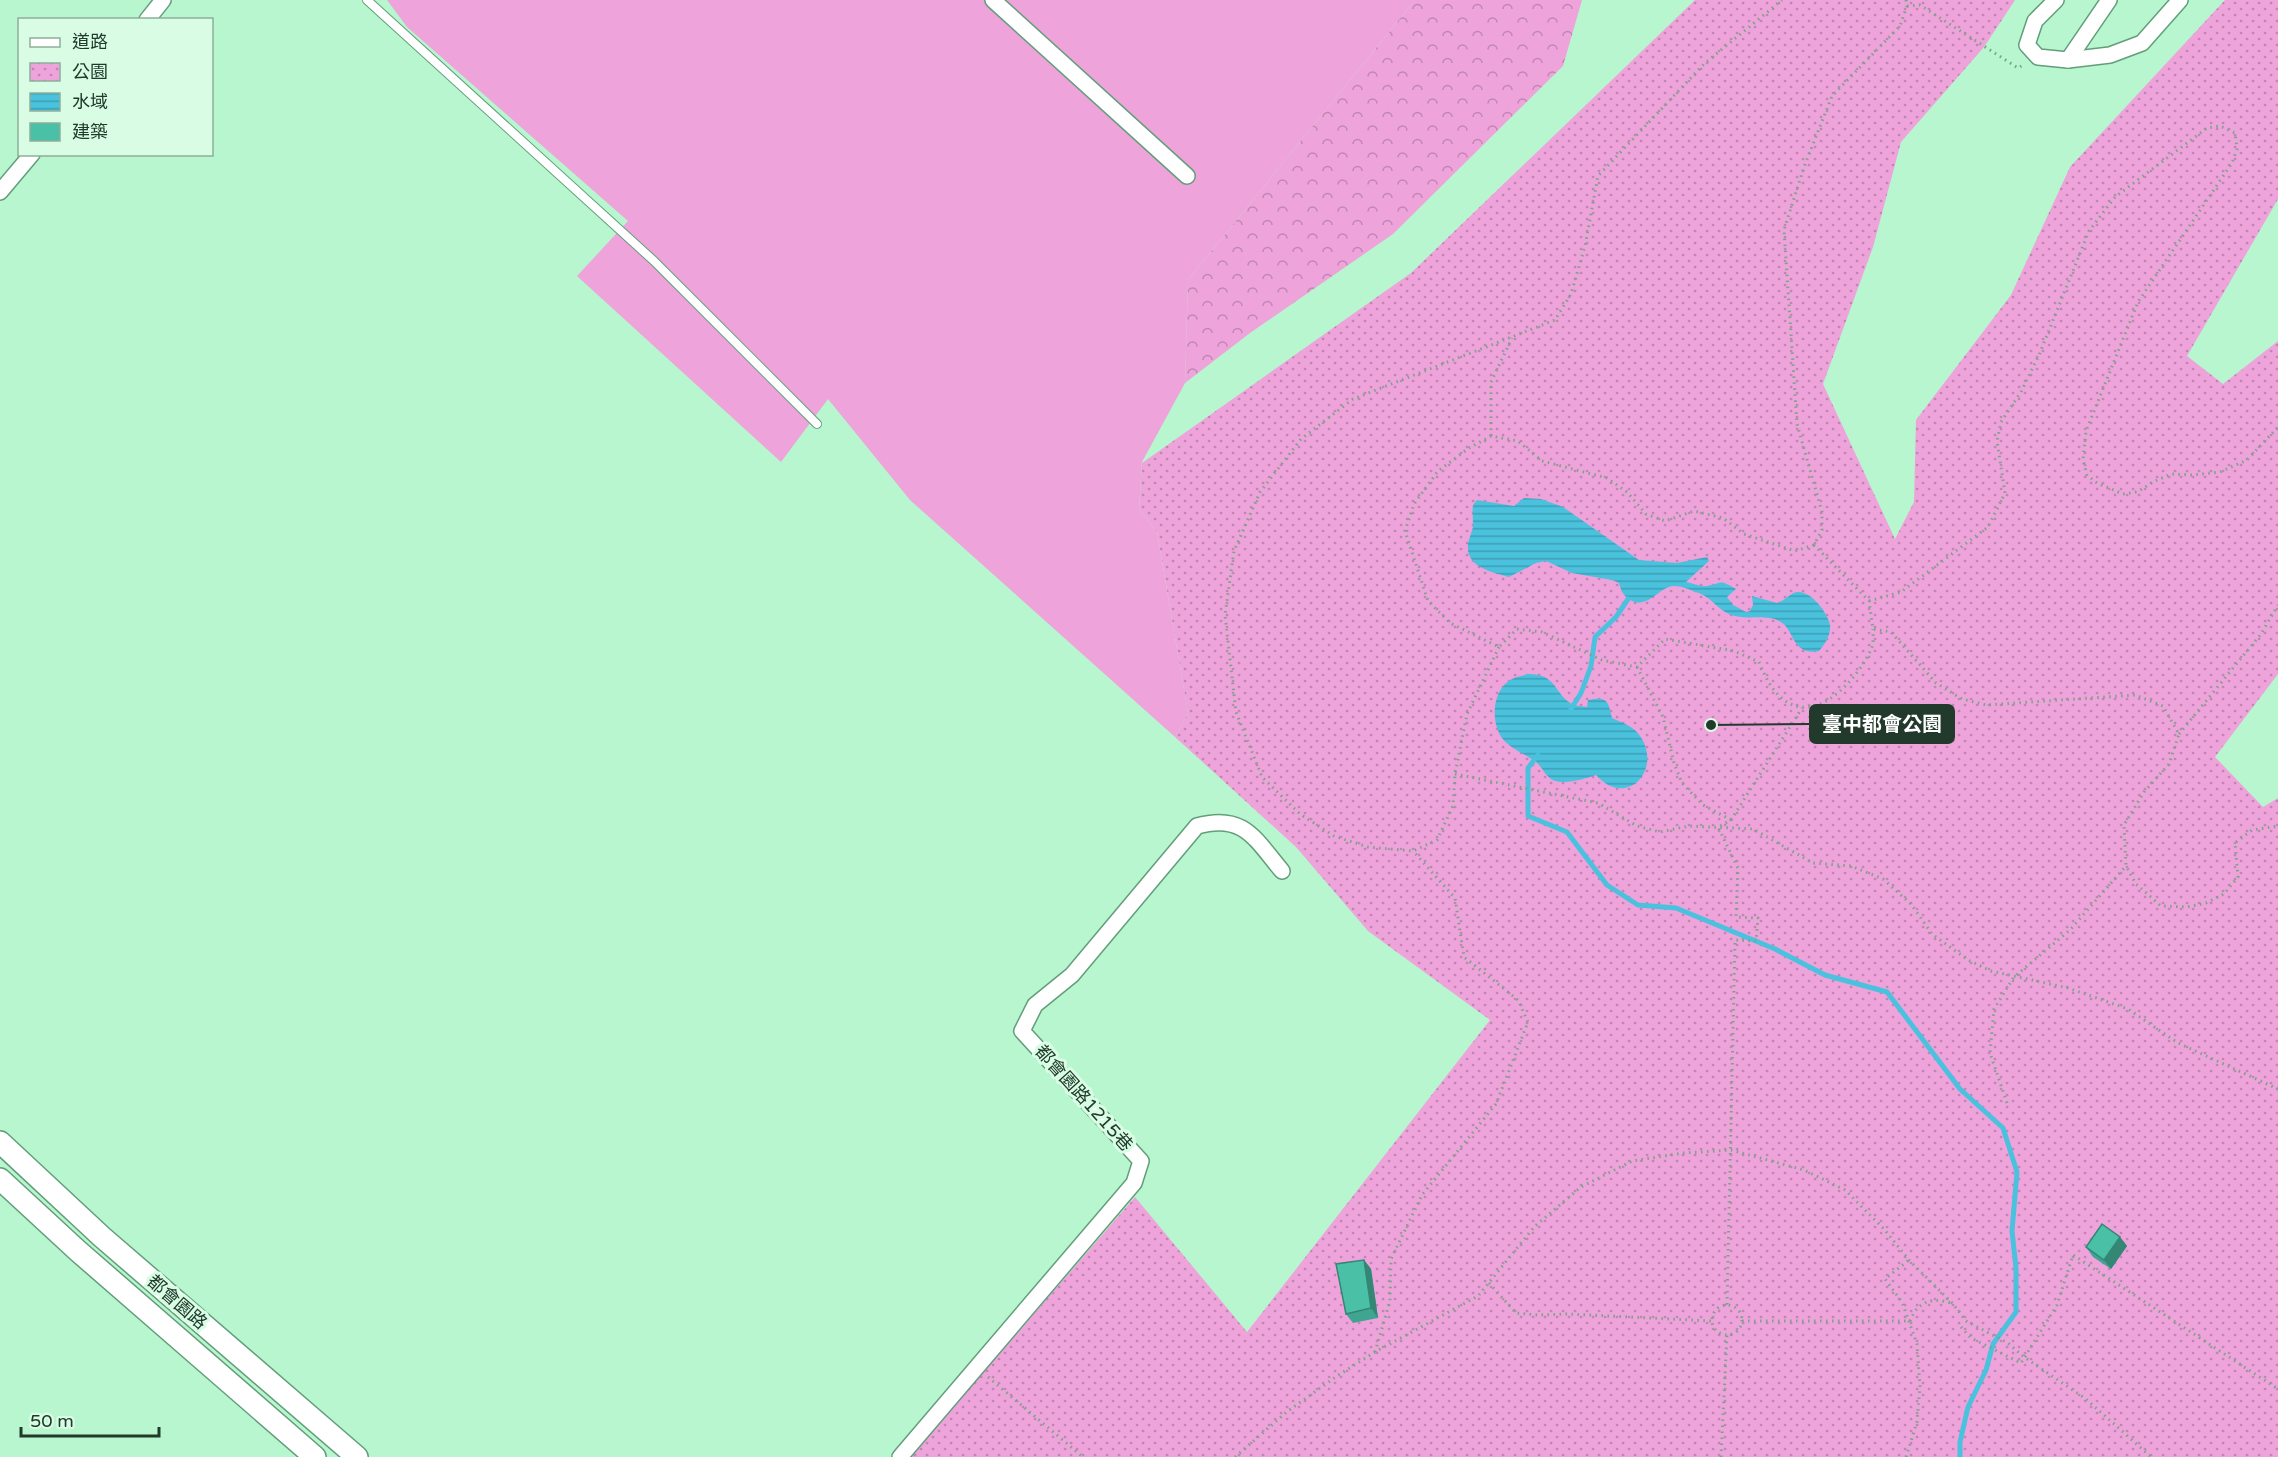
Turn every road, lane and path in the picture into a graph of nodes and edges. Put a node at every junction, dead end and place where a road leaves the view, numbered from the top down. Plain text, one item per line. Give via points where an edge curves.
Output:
1 (163, 0) edge
2 (367, 0) edge
3 (993, 0) edge
4 (1782, 0) edge
5 (1906, 0) edge
6 (2056, 0) edge
7 (2109, 0) edge
8 (2181, 0) edge
9 (1907, 6) junction
10 (149, 18) edge
11 (2038, 57) junction
12 (2068, 60) junction
13 (30, 156) edge
14 (1187, 176) dead end
15 (0, 192) edge
16 (1513, 337) junction
17 (817, 424) dead end
18 (2278, 427) edge
19 (1491, 436) junction
20 (1814, 545) junction
21 (1869, 601) junction
22 (2278, 605) edge
23 (1873, 629) junction
24 (1499, 647) junction
25 (1637, 667) junction
26 (1802, 708) junction
27 (2179, 734) junction
28 (1455, 774) junction
29 (1731, 820) junction
30 (2278, 826) edge
31 (1718, 827) junction
32 (1413, 851) junction
33 (2126, 866) junction
34 (1282, 871) dead end
35 (2014, 977) junction
36 (2278, 1089) edge
37 (2007, 1103) dead end
38 (0, 1142) edge
39 (1731, 1150) junction
40 (0, 1179) edge
41 (1909, 1260) junction
42 (1489, 1283) junction
43 (1953, 1304) junction
44 (1727, 1305) junction
45 (1711, 1321) junction
46 (1742, 1321) junction
47 (1910, 1321) junction
48 (1961, 1327) dead end
49 (1727, 1335) junction
50 (1375, 1352) junction
51 (2024, 1357) junction
52 (976, 1366) junction
53 (2278, 1389) edge
54 (315, 1457) edge
55 (357, 1457) edge
56 (900, 1457) edge
57 (1083, 1457) edge
58 (1235, 1457) edge
59 (1721, 1457) edge
60 (1906, 1457) edge
61 (2151, 1457) edge

1 - 10 street
2 - 17 lane via 654,261
3 - 14 street
4 - 16 path via 1704,64 1598,176 1571,294 1555,320
5 - 9 path
6 - 11 street via 2035,21 2027,45
7 - 12 street
8 - 12 street via 2142,43 2110,55
9 - 11 path via 1920,5 2018,68
9 - 20 path via 1900,26 1832,96 1784,230 1797,424 1822,512 1822,530
11 - 12 street
13 - 15 street
16 - 19 path via 1491,382
16 - 32 path via 1353,399 1301,439 1260,492 1234,551 1225,615 1236,712 1262,777 1300,814 1334,836 1368,847
18 - 21 path via 2247,460 2220,472 2171,474 2137,492 2123,494 2097,483 2087,475 2083,460 2086,431 2138,302 2232,163 2237,148 2235,133 2220,126 2207,128 2115,197 2089,231 2039,355 2001,422 1997,441 2005,493 1988,527 1901,592
19 - 20 path via 1518,441 1542,461 1607,478 1627,492 1646,514 1665,521 1694,511 1723,518 1744,534 1795,551
19 - 24 path via 1438,471 1414,504 1405,531 1428,601 1450,623
20 - 21 path
21 - 23 path
22 - 27 path via 2261,634
23 - 26 path via 1873,646 1851,682 1824,704
23 - 27 path via 1891,632 1936,683 1962,699 1986,705 2134,695 2163,706
24 - 25 path via 1517,629 1542,632 1602,660
24 - 28 path via 1467,714
25 - 26 path via 1665,639 1734,651 1759,662 1768,684 1785,701
25 - 29 path via 1663,717 1682,783 1703,805
26 - 29 path
27 - 33 path via 2169,764 2144,792 2124,825
28 - 31 path via 1598,803 1636,826 1660,832 1689,826
28 - 32 path via 1453,806 1437,840
29 - 31 path
30 - 33 path via 2252,830 2235,843 2238,877 2224,894 2206,903 2161,906 2136,884
31 - 35 path via 1753,829 1813,863 1851,866 1883,879 1911,904 1932,934 1968,960
31 - 39 path via 1738,868 1736,917 1758,918 1756,941 1735,940
32 - 50 path via 1455,898 1464,957 1518,1000 1528,1022 1496,1104 1422,1195 1391,1259 1390,1301
33 - 35 path via 2070,930
34 - 52 street, 都會園路1215巷 via 1246,828 1214,822 1197,826 1072,975 1035,1005 1022,1031 1141,1161 1134,1183
35 - 36 path via 2068,988 2128,1009 2178,1043
35 - 37 path via 1994,1009 1990,1053
38 - 55 street, 都會園路 via 102,1237
39 - 41 path via 1804,1170 1845,1190
39 - 42 path via 1632,1161 1581,1187 1534,1226
39 - 44 path
40 - 54 street, 都會園路
41 - 43 path
41 - 47 path via 1885,1279
42 - 45 path via 1516,1313
42 - 50 path via 1478,1296
43 - 47 path via 1927,1301 1919,1305
43 - 51 path via 1966,1321 2008,1343
44 - 45 path via 1717,1309
44 - 46 path via 1736,1308
45 - 49 path via 1716,1331
46 - 47 path
46 - 49 path via 1738,1330
47 - 60 path via 1917,1344 1920,1386 1917,1422
48 - 51 path via 1971,1338 2002,1354 2021,1363
49 - 59 path
50 - 58 path via 1288,1411
51 - 53 path via 2057,1305 2073,1255
51 - 61 path via 2086,1399
52 - 56 street, 都會園路1215巷
52 - 57 path

